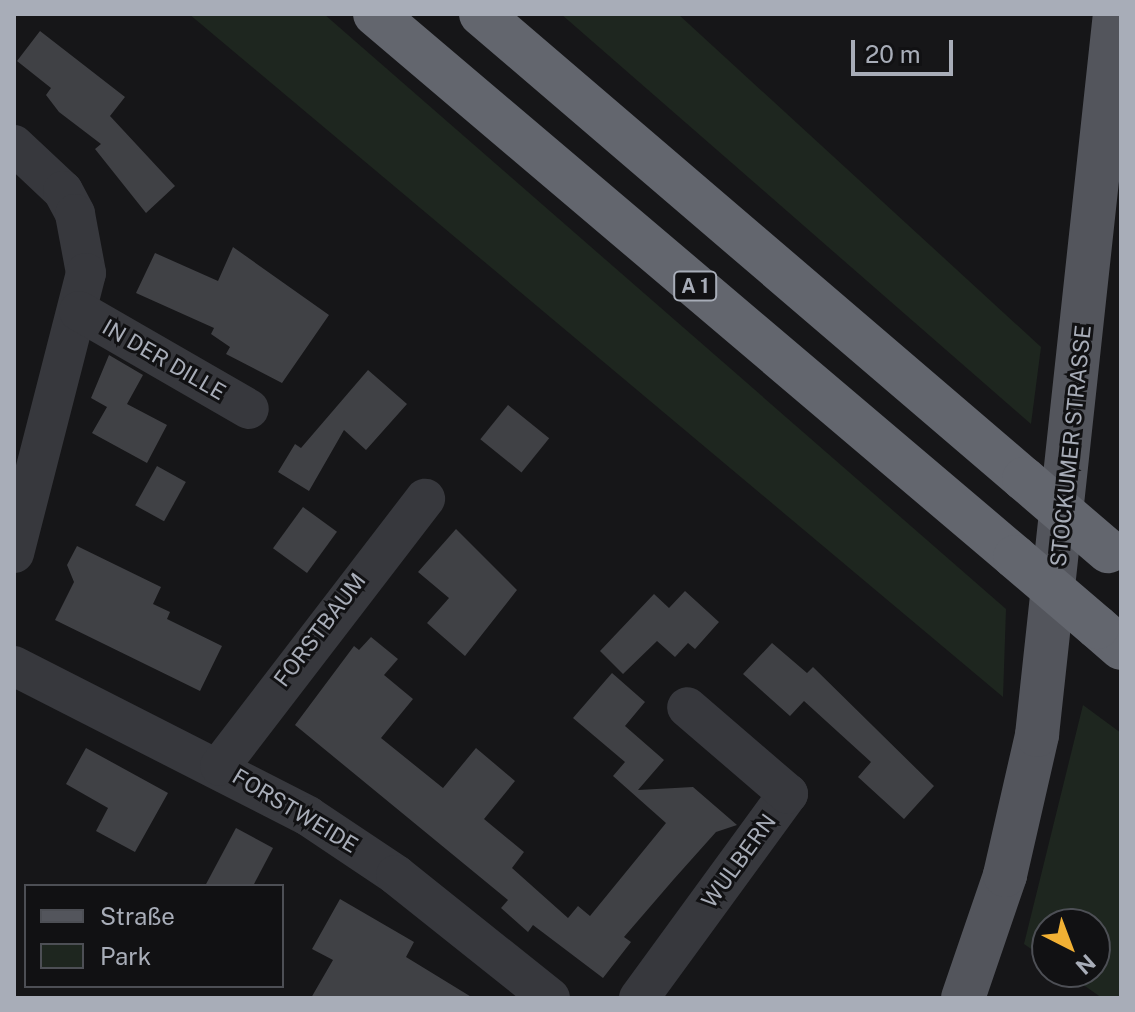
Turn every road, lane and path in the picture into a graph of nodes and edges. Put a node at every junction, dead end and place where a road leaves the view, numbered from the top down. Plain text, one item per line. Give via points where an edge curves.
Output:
1 (375, 14) edge
2 (481, 14) edge
3 (1115, 14) edge
4 (14, 145) edge
5 (79, 311) junction
6 (249, 409) dead end
7 (425, 499) dead end
8 (14, 553) edge
9 (1114, 556) edge
10 (1109, 637) edge
11 (14, 666) edge
12 (687, 707) dead end
13 (220, 766) junction
14 (550, 998) edge
15 (639, 998) edge
16 (963, 998) edge

1 - 10 highway, A 1, bridge
2 - 9 highway, bridge
3 - 16 main road, STOCKUMER STRASSE via 1045,674 1005,875
4 - 5 street, IN DER DILLE via 44,170 75,214 86,273
5 - 6 street, IN DER DILLE
5 - 8 street, IN DER DILLE
7 - 13 street, FORSTBAUM
11 - 13 street, FORSTWEIDE
12 - 15 street, WULBERN via 788,794
13 - 14 street, FORSTWEIDE via 396,875

